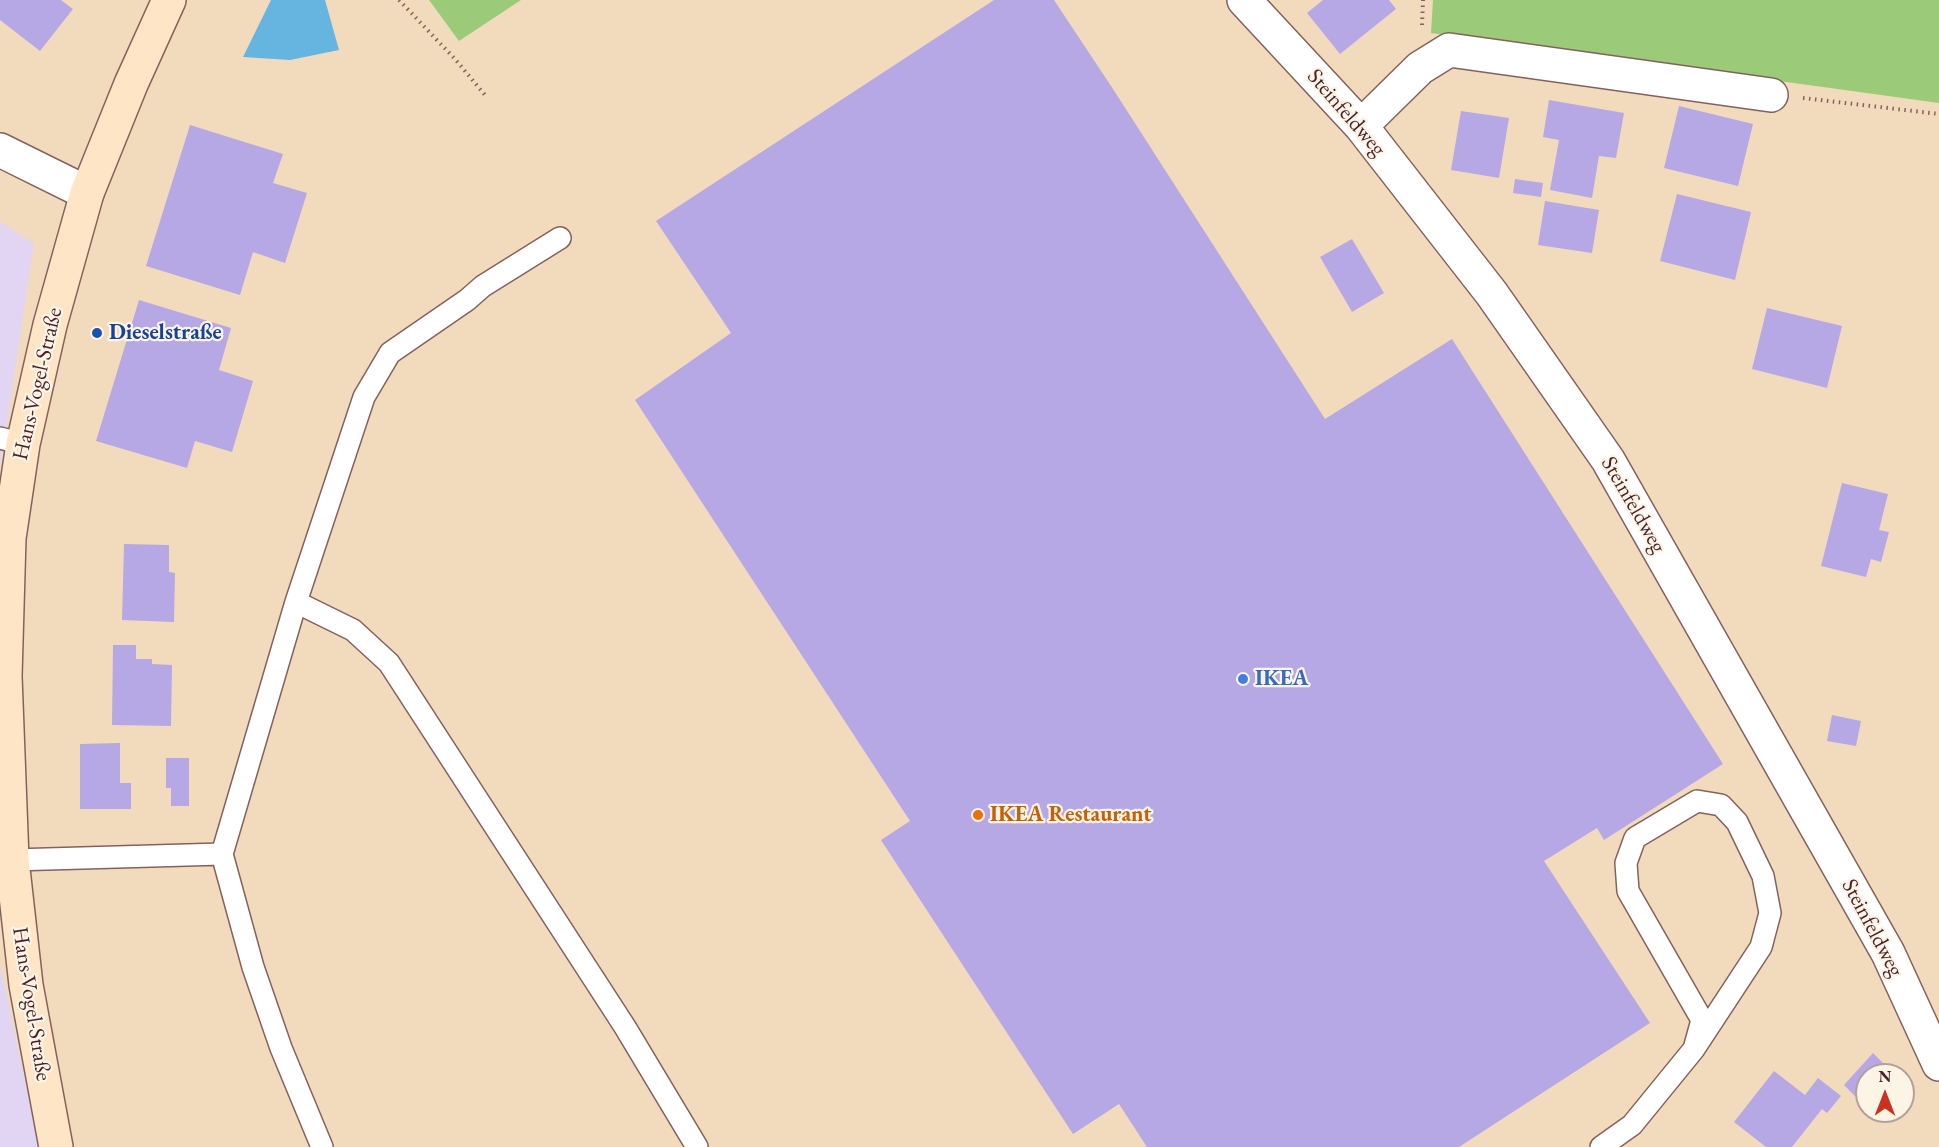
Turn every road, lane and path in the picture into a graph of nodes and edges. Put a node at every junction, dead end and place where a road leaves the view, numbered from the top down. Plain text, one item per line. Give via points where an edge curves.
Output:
1 (169, 0) edge
2 (399, 0) edge
3 (1244, 0) edge
4 (485, 95) dead end
5 (1771, 95) joint
6 (1939, 114) edge
7 (1361, 126) junction
8 (0, 150) edge
9 (87, 193) junction
10 (560, 238) dead end
11 (12, 441) edge
12 (296, 602) junction
13 (222, 854) junction
14 (6, 860) edge
15 (1694, 1049) junction
16 (1939, 1064) edge
17 (56, 1147) edge
18 (322, 1147) edge
19 (697, 1147) edge
20 (1601, 1147) edge

1 - 9 main road, Hans-Vogel-Straße
2 - 4 path
3 - 7 street, Steinfeldweg
5 - 6 path
5 - 7 street via 1449,50 1420,68
7 - 16 street, Steinfeldweg via 1492,294 1608,460 1888,953
8 - 9 street
9 - 11 main road, Hans-Vogel-Straße
10 - 12 lane via 483,286 390,353 364,396
11 - 14 main road, Hans-Vogel-Straße via 5,676
12 - 13 lane
12 - 19 lane via 353,630 389,663 625,1028
13 - 14 lane
13 - 18 lane via 263,997
14 - 17 main road, Hans-Vogel-Straße
15 - 15 lane via 1702,1020 1628,891 1626,863 1635,838 1697,801 1721,805 1737,822 1763,876 1770,913 1761,947
15 - 20 lane via 1632,1125

